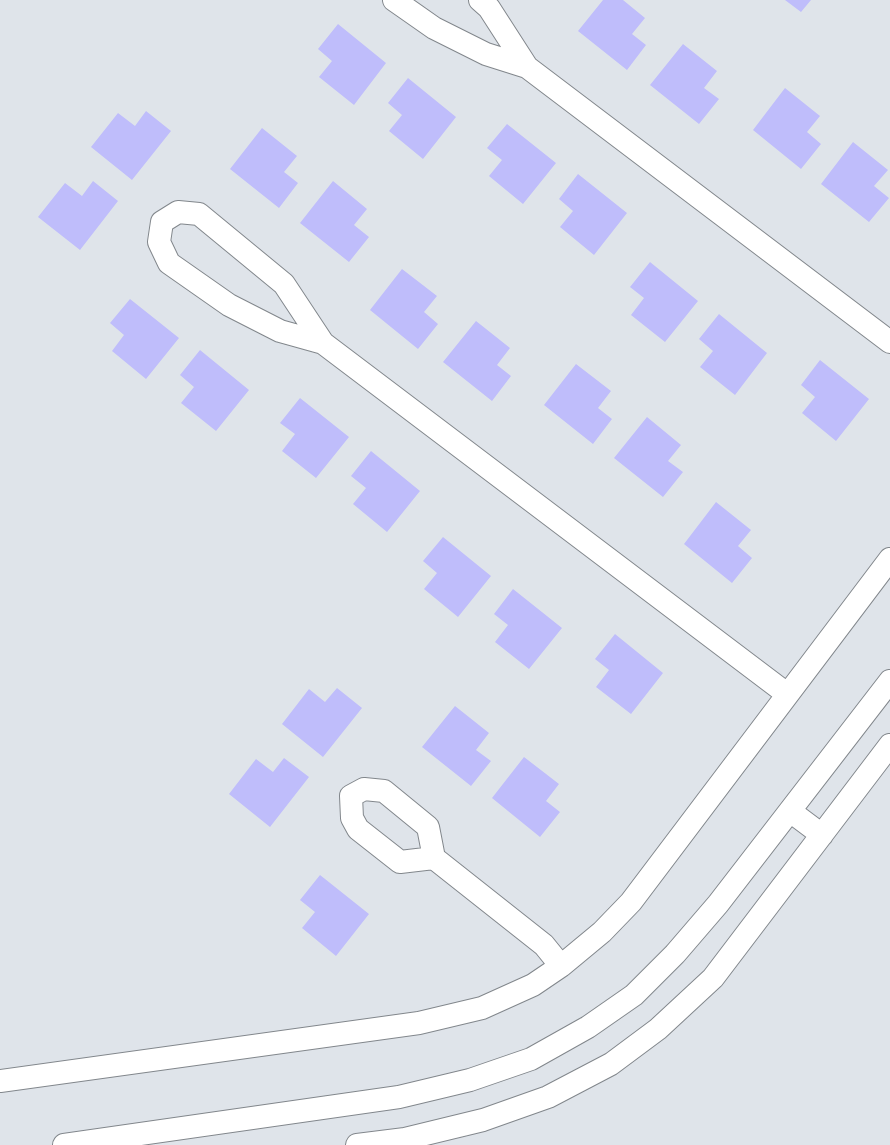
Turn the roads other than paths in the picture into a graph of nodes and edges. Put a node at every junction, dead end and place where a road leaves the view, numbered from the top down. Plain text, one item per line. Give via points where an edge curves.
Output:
1 (394, 0) edge
2 (480, 0) edge
3 (528, 67) junction
4 (890, 342) edge
5 (323, 344) junction
6 (890, 559) edge
7 (890, 682) edge
8 (787, 694) junction
9 (890, 745) edge
10 (790, 811) junction
11 (822, 835) junction
12 (434, 858) dead end
13 (561, 966) junction
14 (0, 1081) edge
15 (132, 1140) edge
16 (64, 1145) edge
17 (357, 1145) edge

1 - 3 street via 434,28 486,54
2 - 3 street via 489,8
3 - 4 street
5 - 5 street via 284,284 199,214 178,212 162,222 159,242 169,263 229,305 280,331
5 - 8 street
6 - 8 street
7 - 10 street
8 - 13 street via 631,902 602,932
9 - 11 street
10 - 11 street
10 - 15 street via 718,904 675,954 634,995 588,1027 531,1060 470,1080 399,1097
11 - 17 street via 713,978 658,1029 611,1064 548,1098 483,1120 404,1139
12 - 13 street via 544,945
13 - 14 street via 533,984 482,1008 419,1023
15 - 16 street

